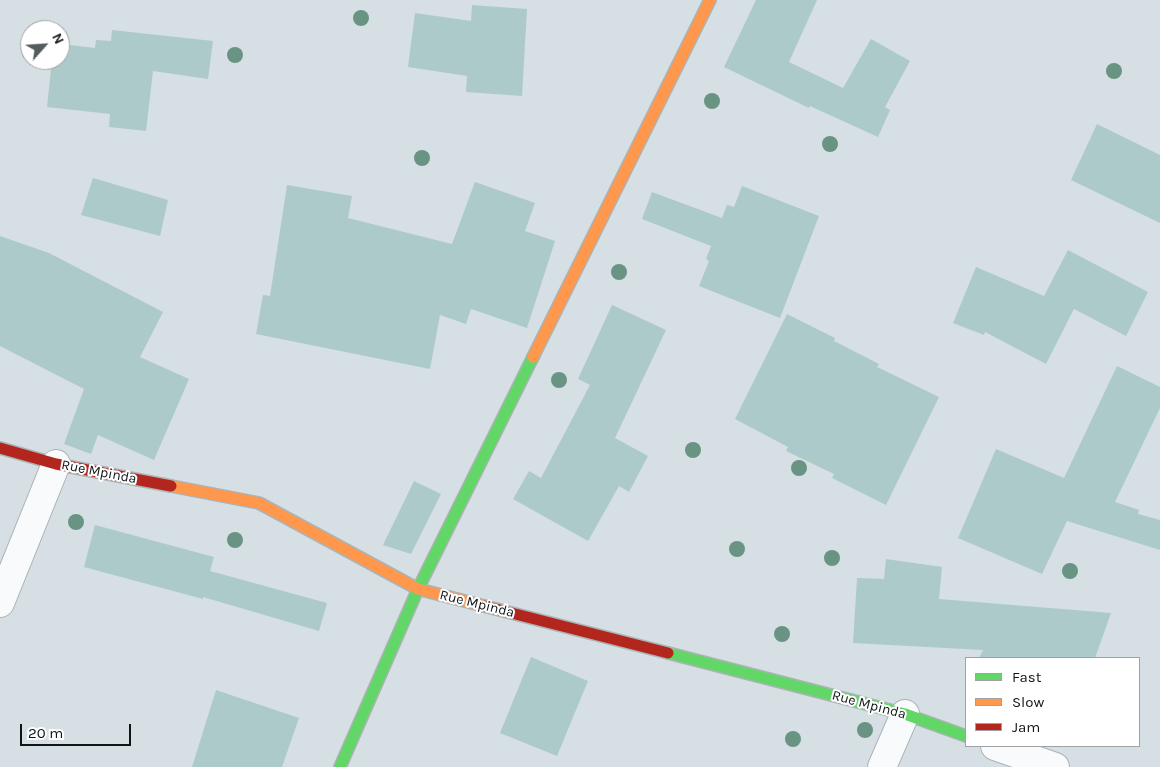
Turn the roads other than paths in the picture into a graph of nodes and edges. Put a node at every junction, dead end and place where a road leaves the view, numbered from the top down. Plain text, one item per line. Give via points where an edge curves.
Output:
1 (710, 0) edge
2 (0, 448) edge
3 (56, 464) junction
4 (418, 589) junction
5 (0, 603) edge
6 (905, 714) junction
7 (965, 736) edge
8 (998, 747) edge
9 (340, 767) edge
10 (882, 767) edge
11 (1055, 767) edge

1 - 4 street
2 - 3 street, Rue Mpinda
3 - 4 street, Rue Mpinda via 258,503
3 - 5 street
4 - 6 street, Rue Mpinda
4 - 9 street
6 - 7 street, Rue Mpinda
6 - 10 street
8 - 11 street

